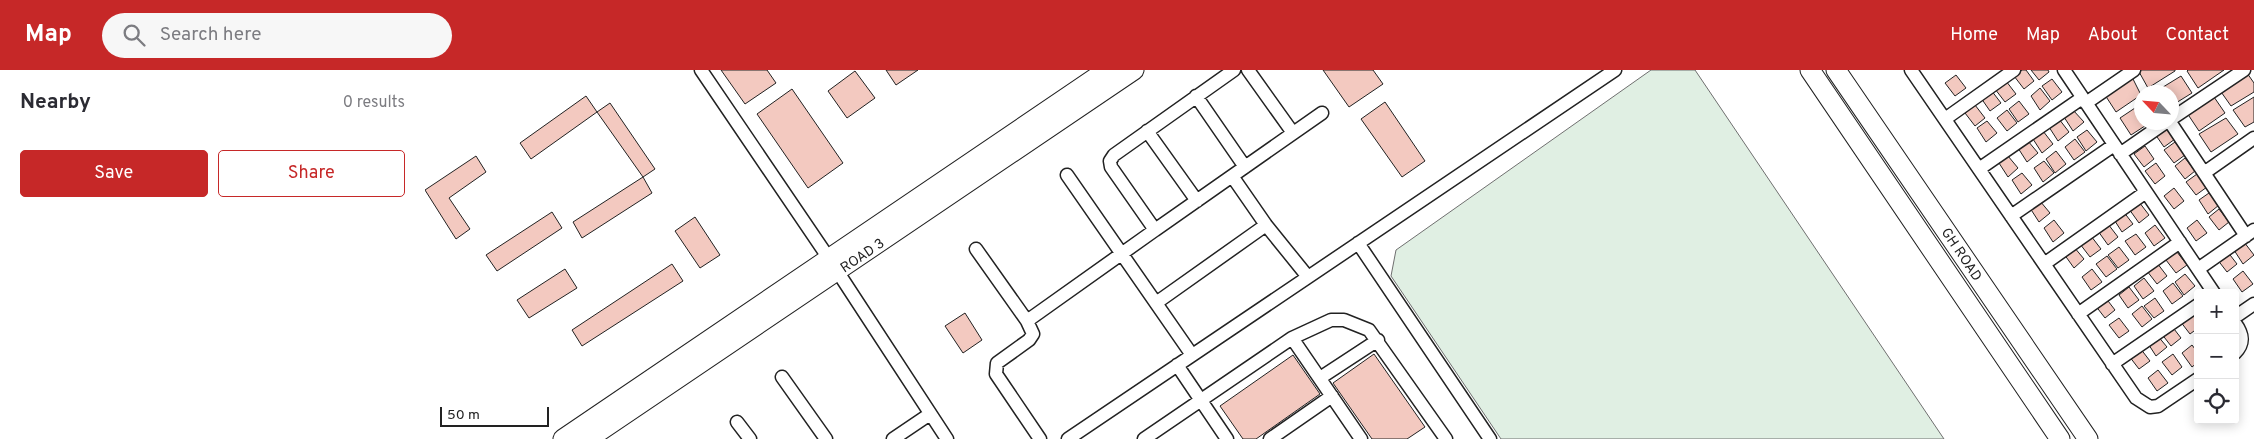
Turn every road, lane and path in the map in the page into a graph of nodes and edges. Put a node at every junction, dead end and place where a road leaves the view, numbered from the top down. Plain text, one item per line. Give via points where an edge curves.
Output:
1 (701, 70) edge
2 (1107, 70) edge
3 (1134, 70) edge
4 (1234, 70) edge
5 (1248, 70) edge
6 (1615, 70) edge
7 (1810, 70) edge
8 (1836, 70) edge
9 (1911, 70) edge
10 (2014, 70) edge
11 (2064, 70) edge
12 (2134, 70) edge
13 (2243, 70) edge
14 (1197, 96) junction
15 (2084, 100) junction
16 (1322, 113) dead end
17 (2179, 114) edge
18 (1945, 119) junction
19 (2153, 130) edge
20 (2174, 130) edge
21 (1147, 131) junction
22 (1293, 133) junction
23 (2254, 138) edge
24 (2117, 150) junction
25 (1245, 167) junction
26 (1979, 169) junction
27 (2204, 173) junction
28 (1067, 175) dead end
29 (1232, 176) junction
30 (2146, 192) junction
31 (1197, 201) junction
32 (2011, 216) junction
33 (1266, 225) junction
34 (1155, 230) junction
35 (2250, 233) edge
36 (2180, 242) junction
37 (1357, 243) junction
38 (976, 249) dead end
39 (1122, 254) junction
40 (2044, 264) junction
41 (833, 265) junction
42 (2198, 269) junction
43 (1308, 277) junction
44 (2211, 289) edge
45 (1156, 303) junction
46 (2254, 304) edge
47 (2194, 308) edge
48 (2078, 314) junction
49 (2239, 314) edge
50 (1027, 321) junction
51 (2239, 329) edge
52 (1292, 338) junction
53 (1378, 340) junction
54 (2239, 348) edge
55 (1193, 355) junction
56 (2112, 364) junction
57 (1177, 365) junction
58 (782, 377) dead end
59 (1320, 378) junction
60 (2194, 382) edge
61 (1332, 396) junction
62 (1200, 401) junction
63 (931, 414) junction
64 (737, 422) dead end
65 (590, 435) edge
66 (563, 439) edge
67 (750, 439) edge
68 (826, 439) edge
69 (893, 439) edge
70 (947, 439) edge
71 (1040, 439) edge
72 (1068, 439) edge
73 (1146, 439) edge
74 (1227, 439) edge
75 (1270, 439) edge
76 (1361, 439) edge
77 (1446, 439) edge
78 (1490, 439) edge
79 (2060, 439) edge
80 (2088, 439) edge

1 - 41 street
2 - 41 street, ROAD 3
3 - 41 street, ROAD 3
4 - 14 street
5 - 22 street
6 - 37 street
7 - 79 street, GH ROAD
8 - 80 street, GH ROAD
9 - 18 street
10 - 18 street
11 - 15 street
12 - 15 street
13 - 17 street
14 - 21 street
14 - 25 street
15 - 24 street
15 - 26 street
16 - 22 street
18 - 26 street
19 - 24 street
20 - 27 street
21 - 31 street
21 - 34 street via 1114,155 1110,162
22 - 25 street
23 - 27 street
24 - 30 street
24 - 32 street
25 - 29 street
26 - 32 street
27 - 35 street
28 - 39 street
29 - 31 street
29 - 33 street
30 - 36 street
30 - 40 street
31 - 34 street
32 - 40 street
33 - 43 street
33 - 45 street
34 - 39 street
35 - 42 street
36 - 42 street
36 - 48 street
37 - 43 street
37 - 78 street
38 - 50 street
39 - 45 street
39 - 50 street
40 - 48 street
41 - 63 street
41 - 65 street, ROAD 3
42 - 44 street
43 - 55 street
45 - 55 street
46 - 49 street
47 - 56 street
48 - 56 street
50 - 71 street via 1033,334 997,363 995,369
51 - 54 street via 2243,342
52 - 53 street via 1331,320 1344,320 1369,330
52 - 59 street
52 - 62 street
53 - 59 street
53 - 77 street
55 - 57 street
56 - 60 street via 2136,398 2150,408
57 - 62 street
57 - 72 street
58 - 68 street
59 - 61 street
61 - 75 street
61 - 76 street
62 - 73 street
62 - 74 street
63 - 69 street
63 - 70 street
64 - 67 street
65 - 66 street, ROAD 3

